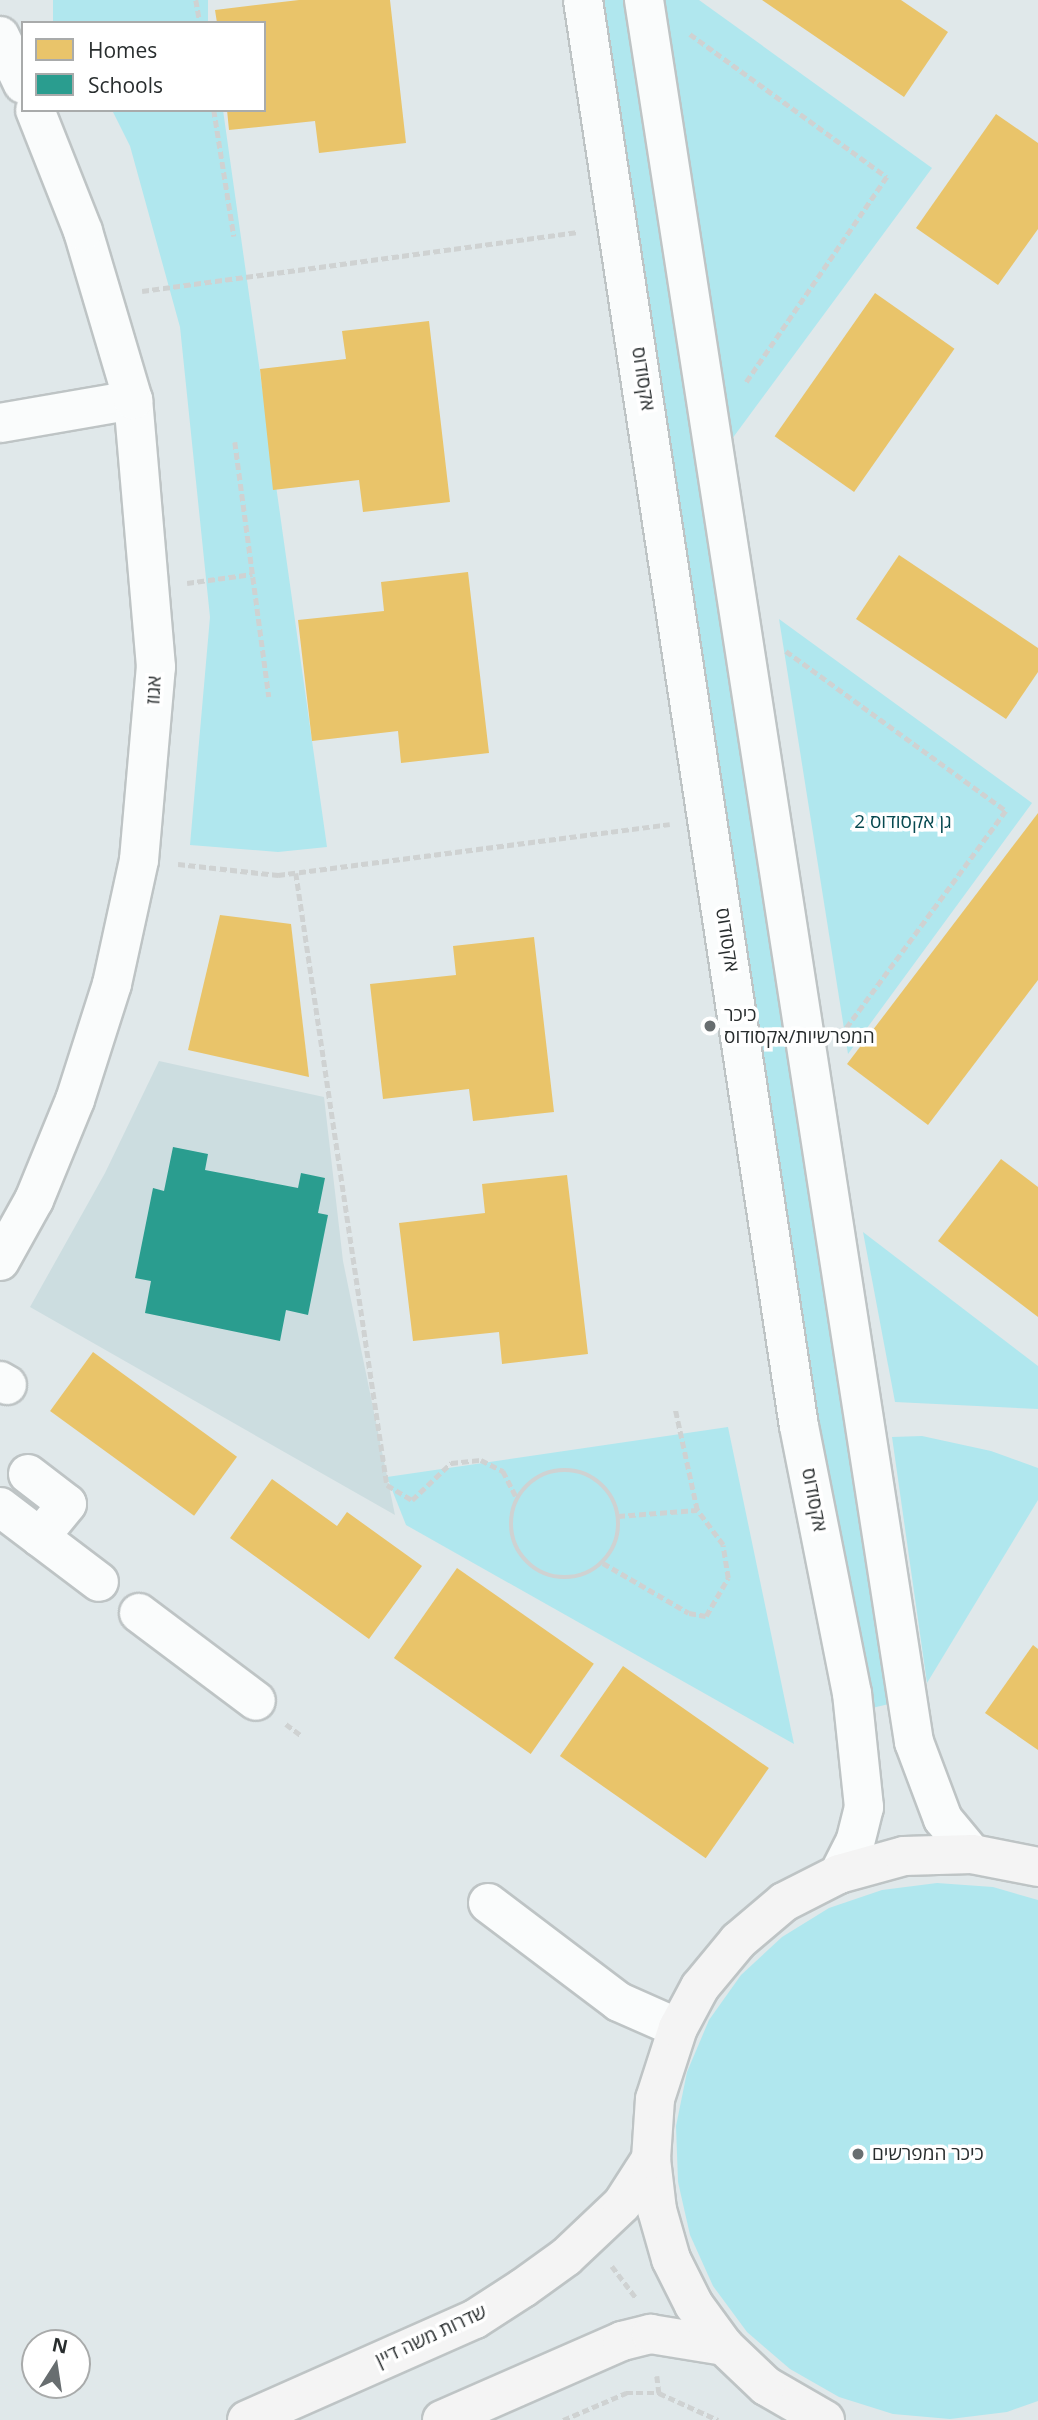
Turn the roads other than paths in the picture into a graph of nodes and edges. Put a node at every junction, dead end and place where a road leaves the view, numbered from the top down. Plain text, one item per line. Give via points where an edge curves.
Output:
1 (583, 0) edge
2 (644, 0) edge
3 (0, 36) edge
4 (21, 80) edge
5 (36, 112) edge
6 (133, 400) junction
7 (0, 424) edge
8 (0, 1261) edge
9 (27, 1474) dead end
10 (0, 1507) edge
11 (40, 1537) junction
12 (99, 1582) dead end
13 (139, 1613) dead end
14 (256, 1701) dead end
15 (972, 1854) junction
16 (1038, 1867) edge
17 (839, 1874) junction
18 (488, 1903) dead end
19 (678, 2028) junction
20 (650, 2159) junction
21 (724, 2346) junction
22 (247, 2420) edge
23 (442, 2420) edge
24 (825, 2420) edge

1 - 17 street, אקסודוס via 799,1426 852,1693 864,1807 855,1842
2 - 15 street via 914,1742 943,1819
3 - 4 street
5 - 6 street, אגוז via 104,296
6 - 7 street
6 - 8 street, אגוז via 152,588 153,717 139,860 112,984 75,1100 34,1200
9 - 11 street via 67,1504
10 - 11 street
11 - 12 street
13 - 14 street
15 - 16 main road
15 - 17 main road via 904,1856
17 - 19 main road via 784,1902 738,1941 699,1987
18 - 19 street via 619,2003
19 - 20 main road via 655,2099
20 - 21 main road via 657,2210 671,2259 694,2305
20 - 22 main road, שדרות משה דיין via 622,2204 589,2236 475,2319
21 - 23 main road via 651,2334 596,2352
21 - 24 main road via 766,2386

